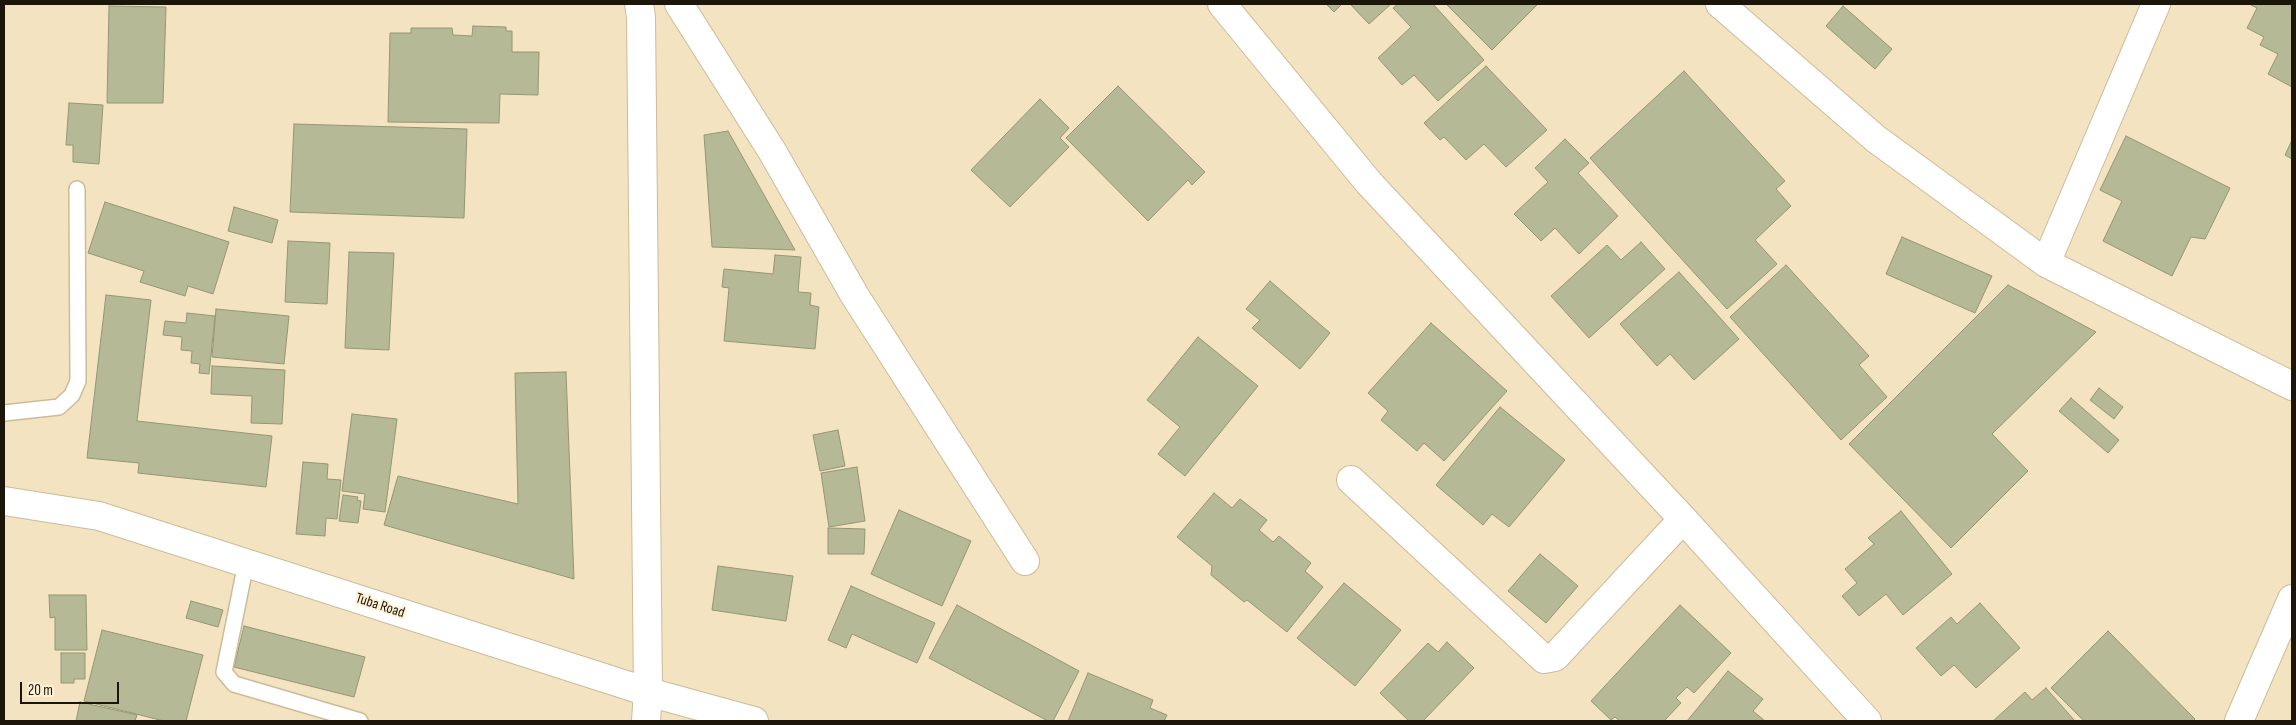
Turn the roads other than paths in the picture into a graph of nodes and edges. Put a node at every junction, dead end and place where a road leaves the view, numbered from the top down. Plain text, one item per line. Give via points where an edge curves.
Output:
1 (639, 4) edge
2 (679, 4) edge
3 (1720, 4) edge
4 (2156, 4) edge
5 (1228, 6) edge
6 (77, 189) dead end
7 (2046, 263) junction
8 (2292, 386) edge
9 (4, 413) edge
10 (1351, 480) dead end
11 (4, 501) edge
12 (1683, 519) junction
13 (1025, 561) dead end
14 (246, 563) junction
15 (2292, 599) edge
16 (648, 692) junction
17 (360, 721) edge
18 (646, 721) edge
19 (754, 721) edge
20 (1867, 721) edge
21 (2239, 721) edge

1 - 16 street
2 - 13 street via 772,151 855,296
3 - 7 street via 1876,139
4 - 7 street
5 - 12 street via 1369,183
6 - 9 lane via 78,382 72,395 59,407
7 - 8 street
10 - 12 street via 1544,660 1555,657
11 - 14 street, Tuba Road via 99,516
12 - 20 street
14 - 16 street, Tuba Road
14 - 17 lane via 224,672 234,684
15 - 21 street
16 - 18 street
16 - 19 street, Tuba Road

